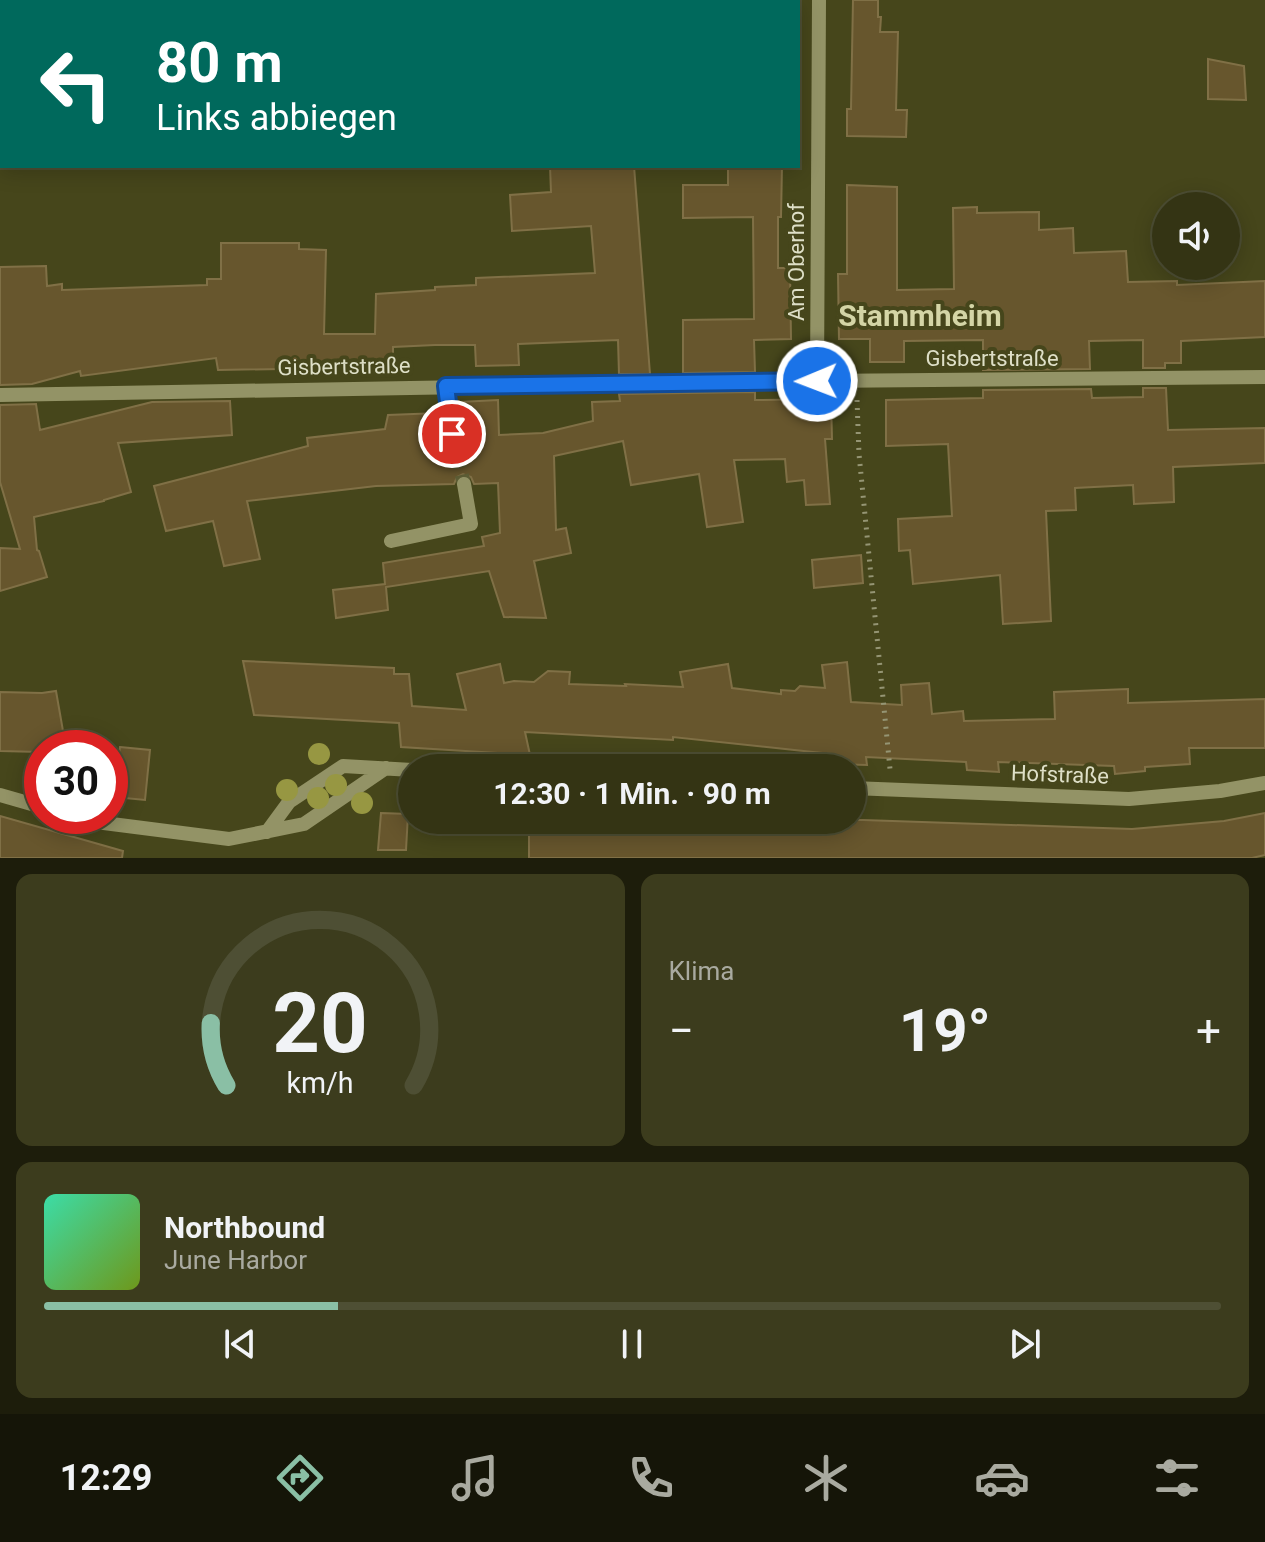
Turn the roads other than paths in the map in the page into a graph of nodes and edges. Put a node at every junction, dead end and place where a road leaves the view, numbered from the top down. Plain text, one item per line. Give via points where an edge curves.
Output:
1 (819, 0) edge
2 (1265, 377) edge
3 (817, 381) junction
4 (446, 386) junction
5 (0, 395) edge
6 (452, 434) tunnel mouth
7 (464, 484) tunnel mouth
8 (391, 541) dead end
9 (386, 768) junction
10 (398, 769) edge
11 (1265, 783) edge
12 (866, 789) edge
13 (0, 795) edge
14 (24, 802) edge
15 (128, 826) edge
16 (267, 832) junction

1 - 3 street, Am Oberhof
2 - 3 street, Gisbertstraße
3 - 4 street, Gisbertstraße
4 - 5 street, Gisbertstraße
4 - 6 street
7 - 8 street via 471,524
9 - 10 street
9 - 16 street via 304,824
9 - 16 street via 343,766 289,802
11 - 12 street, Hofstraße via 1129,799
13 - 14 street
15 - 16 street via 229,839

